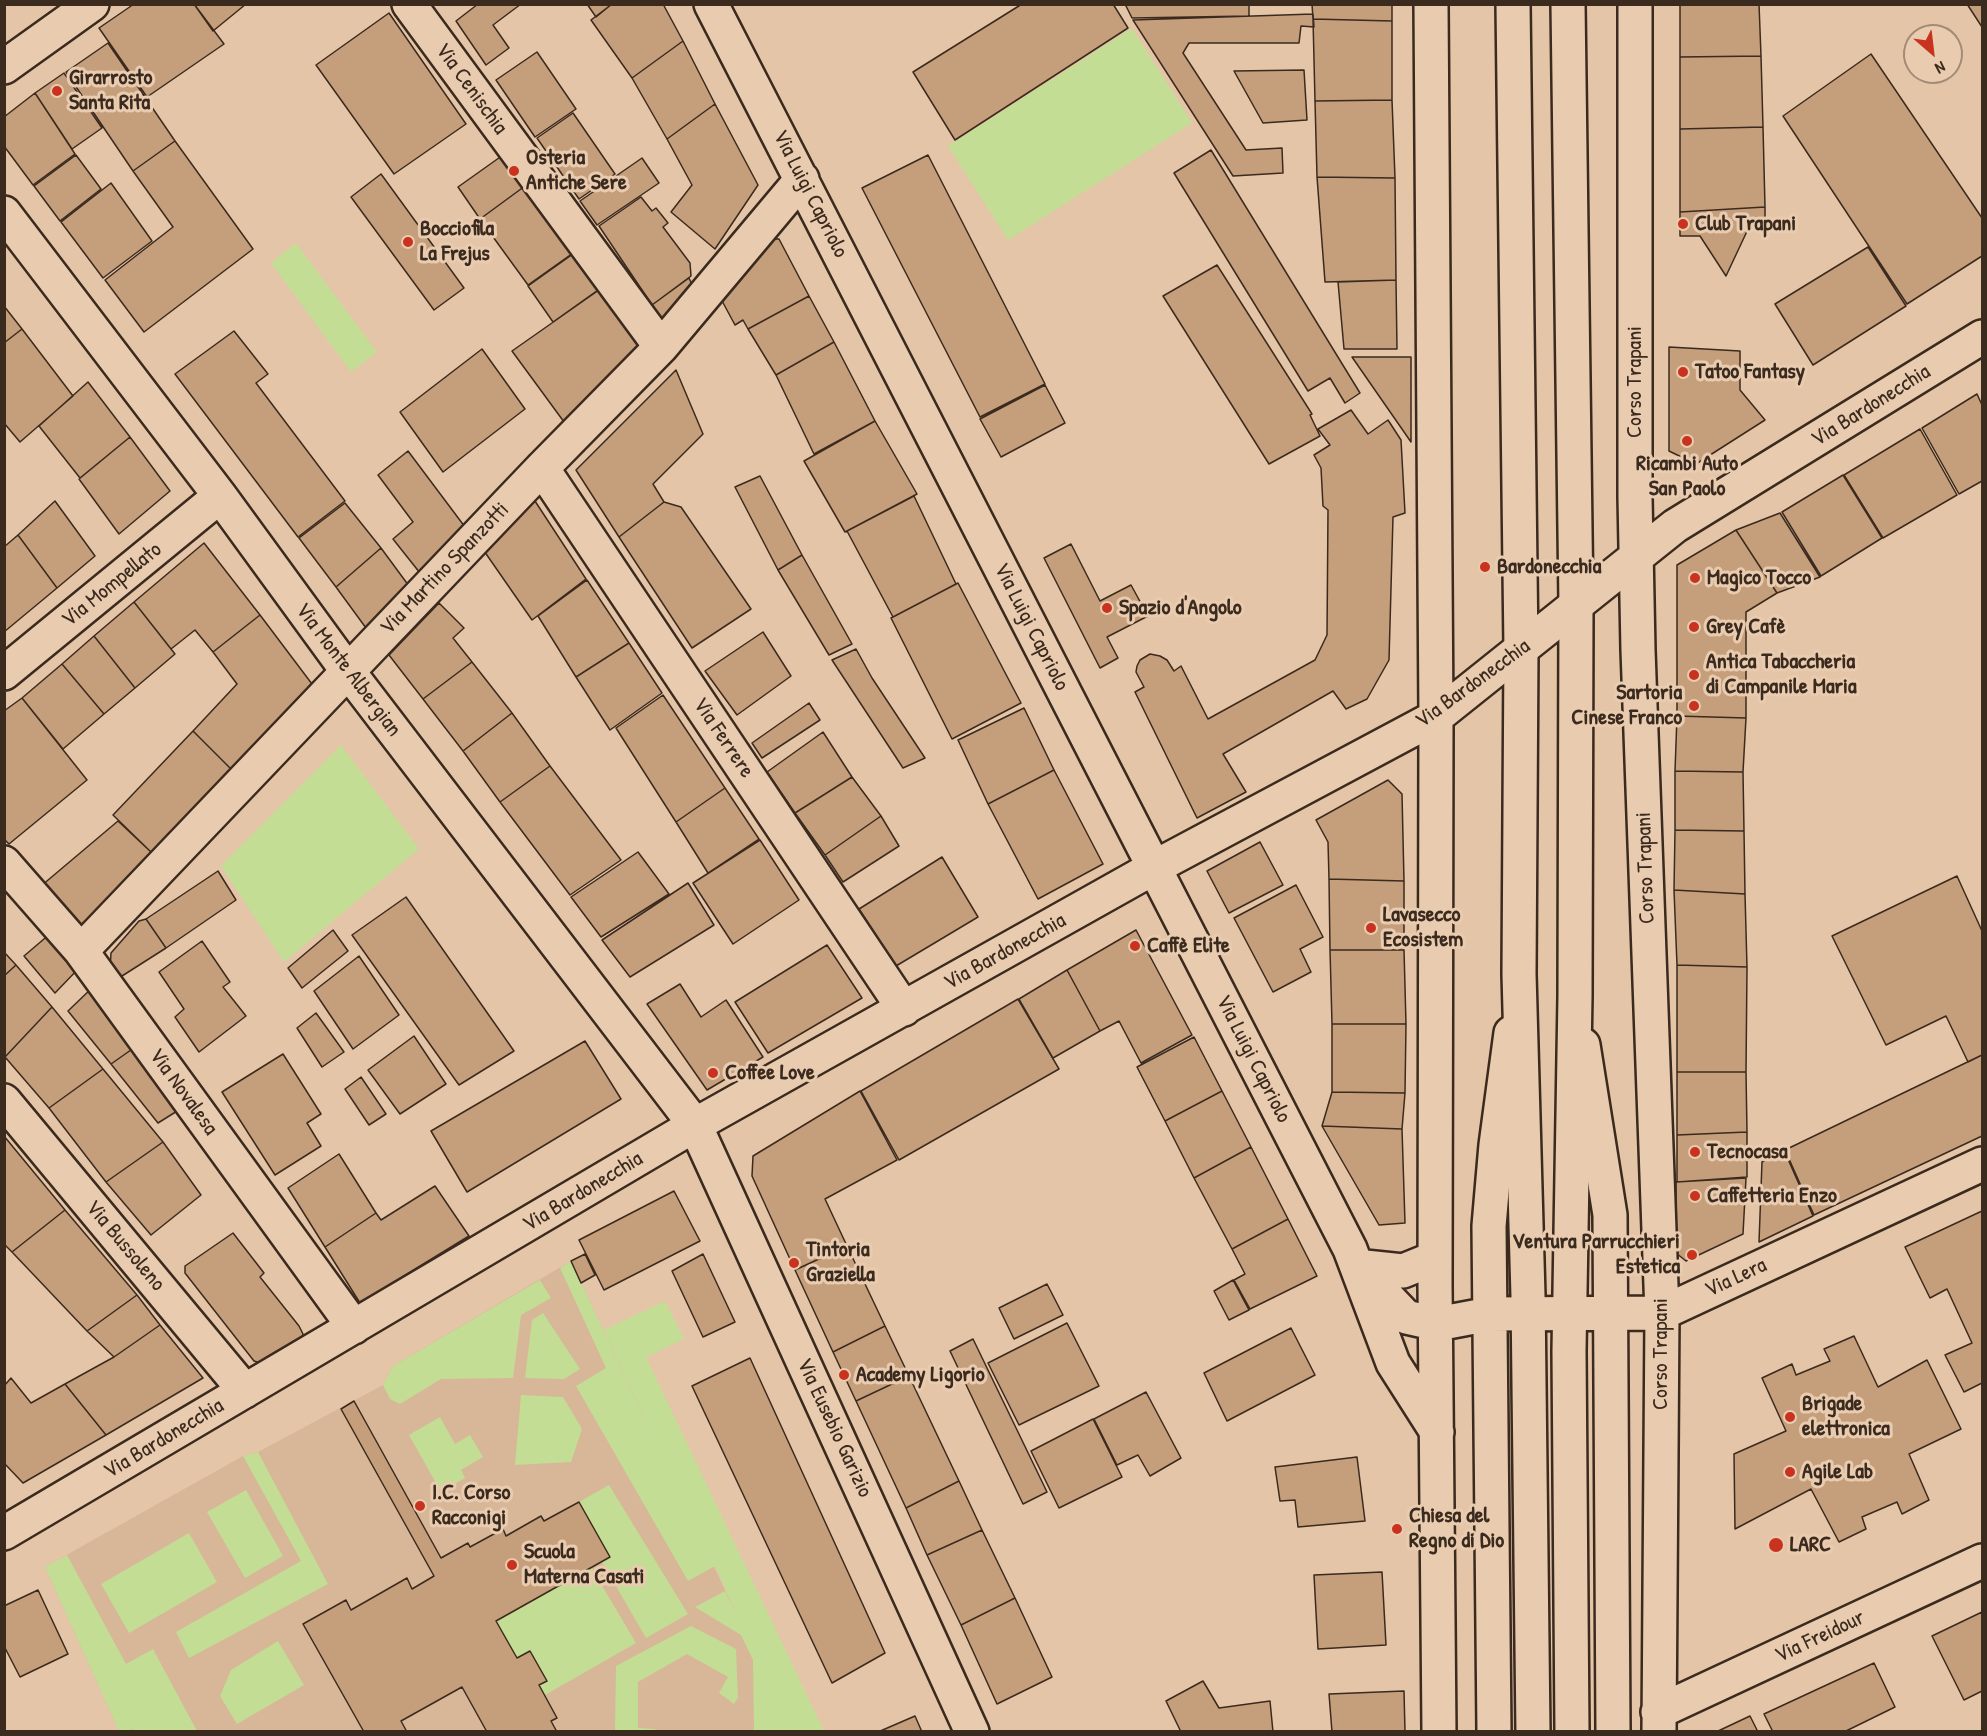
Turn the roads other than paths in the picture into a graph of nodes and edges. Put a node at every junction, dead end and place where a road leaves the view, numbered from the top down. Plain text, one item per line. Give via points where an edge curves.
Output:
1 (92, 4) edge
2 (409, 4) edge
3 (711, 4) edge
4 (1431, 4) edge
5 (1513, 4) edge
6 (1568, 4) edge
7 (1635, 4) edge
8 (4, 67) edge
9 (802, 179) junction
10 (4, 213) edge
11 (1983, 337) edge
12 (662, 347) junction
13 (542, 468) junction
14 (220, 496) junction
15 (1636, 556) junction
16 (1576, 605) junction
17 (1521, 650) junction
18 (348, 671) junction
19 (4, 673) edge
20 (1436, 717) junction
21 (4, 863) edge
22 (1155, 867) junction
23 (81, 951) junction
24 (1519, 974) junction
25 (1575, 996) junction
26 (904, 1008) junction
27 (4, 1101) edge
28 (695, 1125) junction
29 (1983, 1164) edge
30 (1358, 1258) junction
31 (1436, 1258) junction
32 (1528, 1312) junction
33 (1569, 1313) junction
34 (1610, 1313) junction
35 (1662, 1313) junction
36 (1490, 1314) junction
37 (1437, 1324) junction
38 (354, 1327) junction
39 (245, 1390) junction
40 (1437, 1432) junction
41 (10, 1521) edge
42 (1983, 1562) edge
43 (1659, 1722) edge
44 (972, 1731) edge
45 (1439, 1731) edge
46 (1494, 1731) edge
47 (1533, 1731) edge
48 (1572, 1731) edge
49 (1613, 1731) edge

1 - 8 street
2 - 12 street, Via Cenischia
3 - 9 street, Via Luigi Capriolo
4 - 20 street
5 - 17 street
6 - 16 street
7 - 15 street, Corso Trapani
9 - 12 street, Via Martino Spanzotti
9 - 22 street, Via Luigi Capriolo
10 - 14 street, Via Monte Albergian
11 - 15 street, Via Bardonecchia via 1684,521
12 - 13 street, Via Martino Spanzotti
13 - 18 street, Via Martino Spanzotti
13 - 26 street, Via Ferrere
14 - 18 street, Via Monte Albergian
14 - 19 street, Via Mompellato
15 - 16 street, Via Bardonecchia
15 - 35 street, Corso Trapani
16 - 17 street, Via Bardonecchia
16 - 25 street
17 - 20 street, Via Bardonecchia
17 - 24 street
18 - 23 street, Via Martino Spanzotti
18 - 28 street, Via Monte Albergian
20 - 22 street, Via Bardonecchia
20 - 31 street
21 - 23 street, Via Novalesa
22 - 26 street, Via Bardonecchia
22 - 30 street, Via Luigi Capriolo
23 - 38 street, Via Novalesa
24 - 32 street
24 - 36 street via 1489,1226
25 - 33 street
25 - 34 street via 1610,1215
26 - 28 street, Via Bardonecchia
27 - 39 street, Via Bussoleno
28 - 38 street, Via Bardonecchia
28 - 44 street, Via Eusebio Garizio
29 - 35 street, Via Lera
30 - 31 street via 1403,1271
30 - 37 street, Via Luigi Capriolo via 1406,1317
30 - 40 street, Via Luigi Capriolo via 1393,1364
31 - 37 street
32 - 33 street, Via Lera
32 - 36 street, Via Lera
32 - 47 street
33 - 34 street, Via Lera
33 - 48 street
34 - 35 street, Via Lera
34 - 49 street
35 - 43 street, Corso Trapani
36 - 37 street, Via Lera
36 - 46 street
37 - 40 street
38 - 39 street, Via Bardonecchia
39 - 41 street, Via Bardonecchia
40 - 45 street
42 - 43 street, Via Freidour

